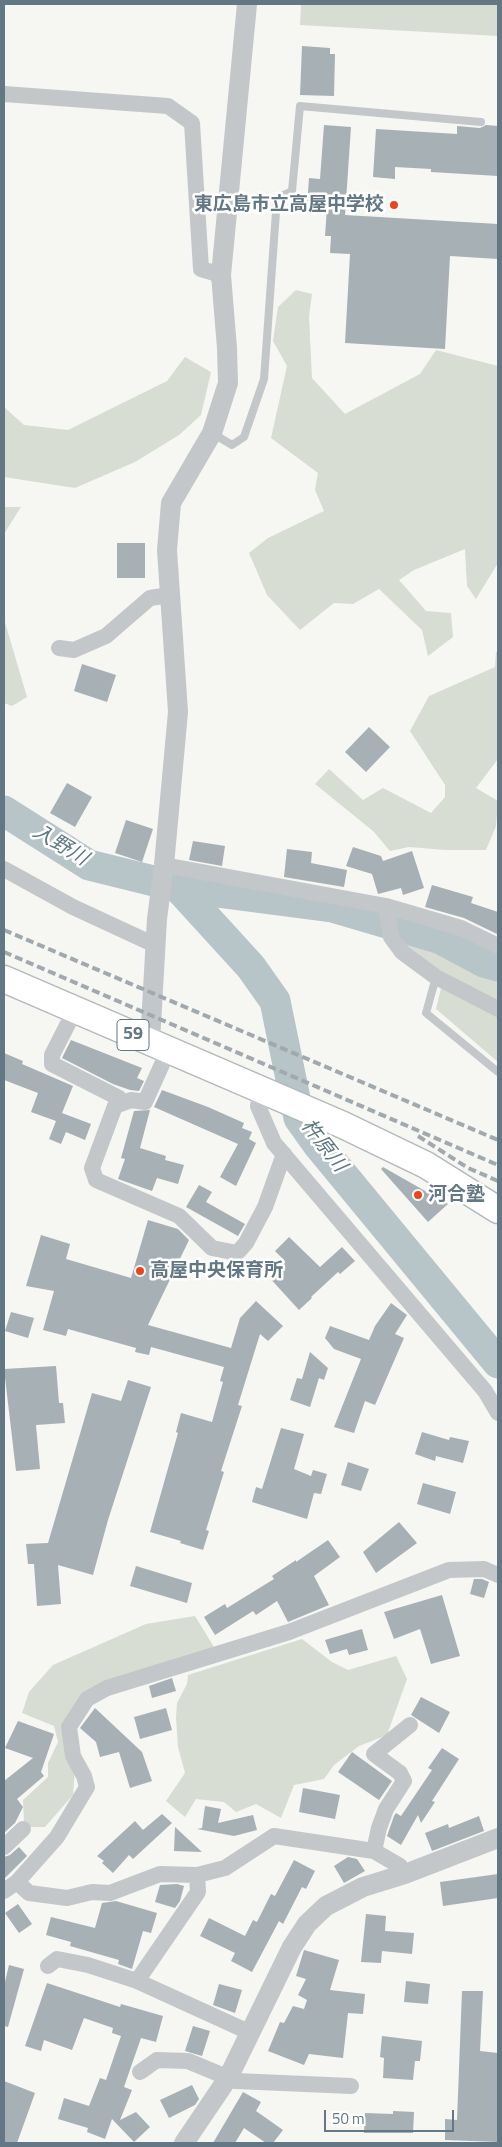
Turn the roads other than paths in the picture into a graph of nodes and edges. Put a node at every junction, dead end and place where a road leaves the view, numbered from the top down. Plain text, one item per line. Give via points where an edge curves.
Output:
1 (247, 4) edge
2 (4, 94) edge
3 (481, 122) dead end
4 (221, 275) junction
5 (212, 433) junction
6 (170, 595) junction
7 (59, 648) dead end
8 (164, 865) junction
9 (4, 868) edge
10 (387, 909) junction
11 (155, 945) junction
12 (498, 946) edge
13 (436, 977) junction
14 (4, 979) edge
15 (498, 1009) edge
16 (75, 1010) junction
17 (159, 1046) junction
18 (498, 1072) edge
19 (261, 1090) junction
20 (123, 1103) junction
21 (284, 1154) junction
22 (498, 1210) edge
23 (498, 1413) edge
24 (498, 1575) edge
25 (410, 1725) dead end
26 (23, 1829) dead end
27 (498, 1838) edge
28 (4, 1847) edge
29 (374, 1851) junction
30 (405, 1874) junction
31 (197, 1875) junction
32 (10, 1887) edge
33 (48, 1966) dead end
34 (137, 1981) junction
35 (251, 2033) junction
36 (140, 2072) dead end
37 (228, 2078) junction
38 (351, 2086) dead end
39 (184, 2143) edge

1 - 4 street
2 - 4 street via 168,106 192,123 201,269
3 - 5 lane via 300,106 292,191 277,198 264,379 244,437 232,444
4 - 5 street via 228,383
5 - 6 street via 171,503 167,550
6 - 7 street via 150,598 106,636 74,650
6 - 8 street via 178,712
8 - 10 street
8 - 11 street
9 - 11 street via 73,907
10 - 12 street via 461,928
10 - 13 street via 391,938 402,952
11 - 17 street
13 - 15 street
13 - 18 lane via 426,1013
14 - 16 main road, 59
16 - 17 main road, 59
16 - 20 street via 52,1055 52,1064
17 - 19 main road, 59
17 - 20 street via 145,1102 131,1100
19 - 21 street via 258,1106 274,1142
19 - 22 main road, 59 via 343,1124 426,1165
20 - 21 street via 115,1106 92,1168 96,1180 179,1216 212,1248 237,1253 246,1243 265,1207
21 - 23 street via 485,1391
24 - 32 street via 484,1569 449,1570 289,1632 107,1688 87,1699 70,1727 73,1756 86,1787 57,1836
25 - 29 street via 374,1754 400,1773 404,1781 386,1809
26 - 28 street
27 - 30 street
29 - 30 street via 400,1866
29 - 31 street via 274,1836 225,1868
30 - 35 street via 363,1887 326,1906 307,1924 292,1947
31 - 32 street via 160,1874 110,1892 67,1898
31 - 34 street via 198,1892
33 - 34 street via 57,1959
34 - 35 street
35 - 37 street
36 - 37 street via 157,2060 188,2061
37 - 38 street
37 - 39 street

